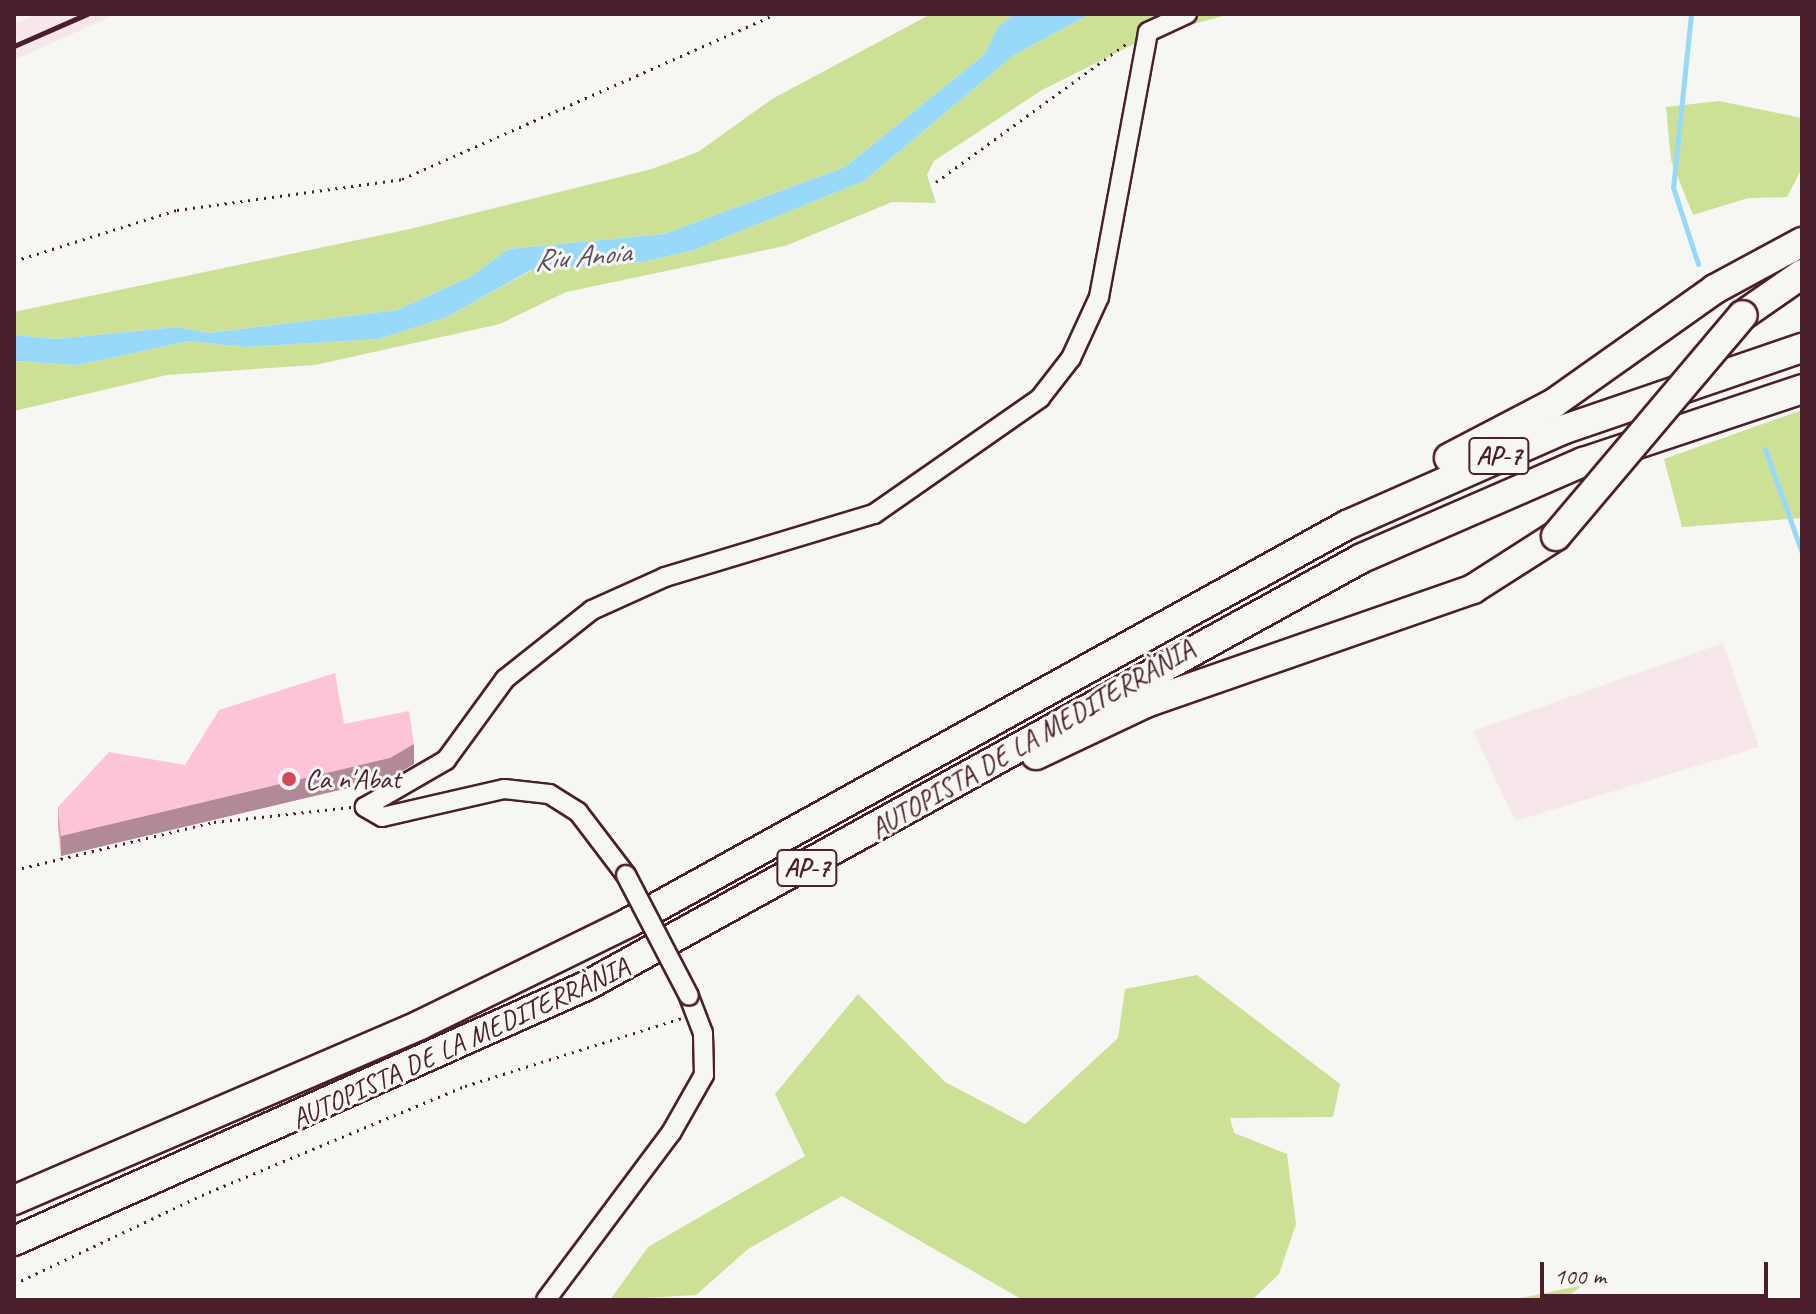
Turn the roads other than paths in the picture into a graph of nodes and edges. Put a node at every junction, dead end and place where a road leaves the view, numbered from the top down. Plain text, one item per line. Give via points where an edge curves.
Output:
1 (1187, 14) edge
2 (1802, 242) edge
3 (1802, 274) edge
4 (1802, 348) edge
5 (1802, 389) edge
6 (1209, 595) junction
7 (855, 841) junction
8 (14, 1200) edge
9 (14, 1241) edge
10 (546, 1300) edge

1 - 10 lane, bridge via 1148,32 1099,297 1071,358 1040,398 874,514 665,577 592,610 505,679 446,760 365,807 382,817 504,789 549,794 578,812 626,875 692,1005 704,1075 662,1146
2 - 6 highway via 1715,289 1554,403 1306,533
3 - 7 highway, bridge via 1743,315 1556,536 1473,589 1146,703
4 - 6 highway, AUTOPISTA DE LA MEDITERRÀNIA / AP-7 via 1504,454
5 - 7 highway, AUTOPISTA DE LA MEDITERRÀNIA / AP-7 via 1583,462 1362,558
6 - 8 highway, AUTOPISTA DE LA MEDITERRÀNIA / AP-7 via 628,923 420,1025
7 - 9 highway, AUTOPISTA DE LA MEDITERRÀNIA / AP-7 via 486,1035

